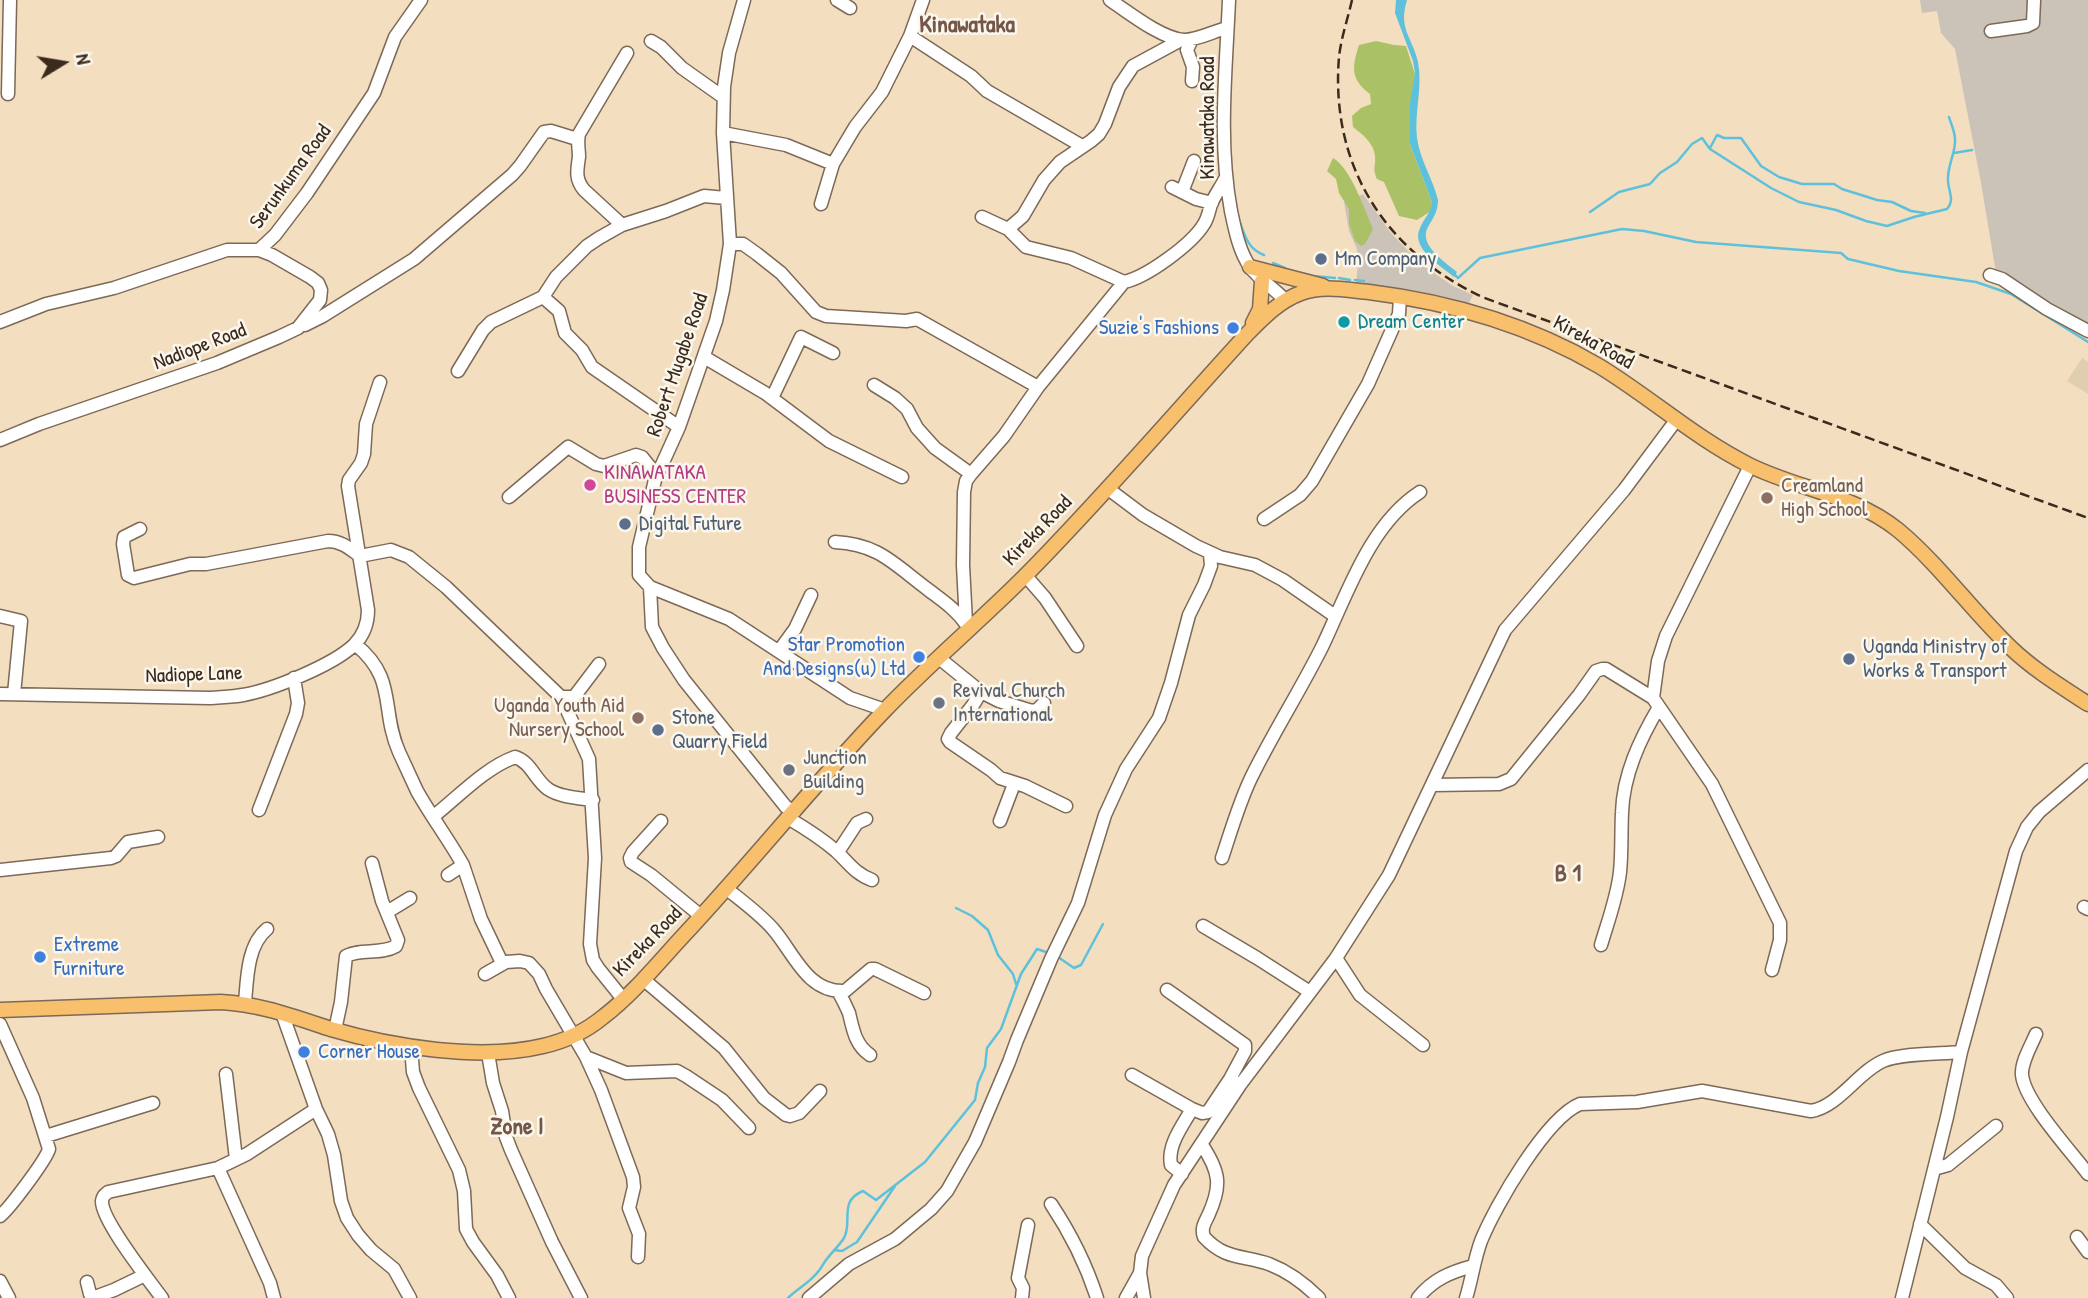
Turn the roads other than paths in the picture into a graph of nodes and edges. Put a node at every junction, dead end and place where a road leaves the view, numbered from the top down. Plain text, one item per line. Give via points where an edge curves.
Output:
1 (9, 0) edge
2 (421, 0) edge
3 (744, 0) edge
4 (837, 0) edge
5 (923, 0) edge
6 (1110, 0) edge
7 (2035, 0) edge
8 (1226, 1) edge
9 (850, 8) dead end
10 (1227, 28) junction
11 (1991, 31) dead end
12 (910, 36) junction
13 (1186, 40) junction
14 (651, 41) dead end
15 (627, 53) dead end
16 (1192, 81) dead end
17 (8, 94) dead end
18 (723, 97) junction
19 (723, 133) junction
20 (577, 139) junction
21 (1082, 146) junction
22 (1194, 161) dead end
23 (833, 164) junction
24 (1226, 180) junction
25 (726, 198) junction
26 (1212, 203) junction
27 (821, 204) dead end
28 (982, 217) dead end
29 (622, 225) junction
30 (1008, 229) junction
31 (730, 244) junction
32 (259, 250) junction
33 (1250, 267) junction
34 (1990, 275) dead end
35 (1262, 281) junction
36 (1124, 282) junction
37 (1337, 288) junction
38 (543, 297) junction
39 (1401, 297) junction
40 (1286, 300) junction
41 (0, 322) edge
42 (298, 328) junction
43 (2088, 331) edge
44 (1247, 334) junction
45 (833, 353) dead end
46 (704, 358) junction
47 (458, 371) dead end
48 (380, 382) dead end
49 (874, 385) dead end
50 (1038, 387) junction
51 (772, 398) junction
52 (1677, 419) junction
53 (680, 427) junction
54 (0, 440) edge
55 (1750, 466) junction
56 (971, 474) junction
57 (657, 476) junction
58 (902, 477) dead end
59 (1108, 488) junction
60 (1419, 492) dead end
61 (509, 497) dead end
62 (1264, 519) dead end
63 (140, 529) dead end
64 (835, 542) dead end
65 (1210, 554) junction
66 (360, 556) junction
67 (1026, 575) junction
68 (650, 587) junction
69 (811, 595) dead end
70 (1335, 615) junction
71 (0, 616) edge
72 (967, 627) junction
73 (355, 645) junction
74 (1077, 646) dead end
75 (779, 651) junction
76 (939, 658) junction
77 (599, 664) dead end
78 (294, 678) junction
79 (981, 692) junction
80 (0, 694) edge
81 (14, 694) junction
82 (561, 697) junction
83 (1656, 702) junction
84 (1044, 703) dead end
85 (2088, 704) edge
86 (885, 710) junction
87 (2088, 770) edge
88 (1014, 784) junction
89 (1433, 786) junction
90 (593, 800) junction
91 (1066, 806) dead end
92 (259, 810) dead end
93 (792, 814) junction
94 (434, 816) junction
95 (866, 819) dead end
96 (661, 821) dead end
97 (1000, 821) dead end
98 (159, 836) dead end
99 (838, 852) junction
100 (1222, 858) dead end
101 (372, 863) dead end
102 (463, 865) junction
103 (0, 870) edge
104 (448, 875) dead end
105 (872, 880) dead end
106 (727, 889) junction
107 (410, 898) dead end
108 (387, 912) junction
109 (701, 916) junction
110 (1203, 926) dead end
111 (267, 929) dead end
112 (1601, 946) dead end
113 (1336, 958) junction
114 (502, 963) junction
115 (1772, 971) dead end
116 (485, 974) dead end
117 (643, 979) junction
118 (1167, 990) dead end
119 (838, 991) junction
120 (1310, 992) junction
121 (924, 993) dead end
122 (622, 999) junction
123 (245, 1003) junction
124 (0, 1010) edge
125 (282, 1013) junction
126 (0, 1024) edge
127 (335, 1030) junction
128 (2036, 1034) dead end
129 (573, 1036) junction
130 (1423, 1045) dead end
131 (411, 1046) junction
132 (488, 1052) junction
133 (1961, 1052) junction
134 (870, 1055) dead end
135 (586, 1057) junction
136 (226, 1074) dead end
137 (1132, 1075) dead end
138 (1235, 1082) junction
139 (820, 1091) dead end
140 (153, 1103) dead end
141 (316, 1109) junction
142 (1192, 1109) junction
143 (1996, 1126) dead end
144 (748, 1128) dead end
145 (46, 1136) junction
146 (1202, 1144) junction
147 (236, 1159) junction
148 (218, 1168) junction
149 (1934, 1169) junction
150 (1182, 1174) junction
151 (2088, 1174) edge
152 (1051, 1204) dead end
153 (0, 1216) edge
154 (1920, 1224) junction
155 (1028, 1225) dead end
156 (2077, 1237) dead end
157 (2088, 1252) edge
158 (638, 1257) dead end
159 (1473, 1266) junction
160 (1140, 1273) junction
161 (145, 1275) junction
162 (0, 1281) edge
163 (87, 1282) dead end
164 (9, 1298) edge
165 (162, 1298) edge
166 (274, 1298) edge
167 (410, 1298) edge
168 (509, 1298) edge
169 (581, 1298) edge
170 (809, 1298) edge
171 (1022, 1298) edge
172 (1097, 1298) edge
173 (1126, 1298) edge
174 (1144, 1298) edge
175 (1319, 1298) edge
176 (1418, 1298) edge
177 (1466, 1298) edge
178 (1902, 1298) edge
179 (2007, 1298) edge

1 - 17 street
2 - 32 street, Serunkuma Road via 395,37 374,93 307,193
3 - 18 street, Robert Mugabe Road
4 - 9 street
5 - 12 street
6 - 13 street via 1157,30
7 - 11 street via 2033,23
8 - 10 street, Kinawataka Road
10 - 13 street
10 - 24 street, Kinawataka Road
12 - 21 street via 987,91
12 - 23 street via 882,92
13 - 16 street
13 - 21 street via 1133,65 1105,124
14 - 18 street
15 - 20 street
18 - 19 street, Robert Mugabe Road
19 - 23 street via 786,145
19 - 25 street, Robert Mugabe Road
20 - 29 street via 579,184
20 - 42 street via 544,132 512,175 414,258
21 - 30 street via 1060,162 1023,216
22 - 26 street via 1177,189
23 - 27 street
24 - 26 street
24 - 33 street, Kinawataka Road via 1236,232
25 - 29 street via 704,196
25 - 31 street, Robert Mugabe Road
26 - 36 street via 1207,221 1191,241
28 - 30 street
29 - 38 street via 587,246
30 - 36 street via 1026,247 1071,258
31 - 46 street, Robert Mugabe Road
31 - 50 street via 743,244 757,254 816,312 841,318 918,319
32 - 41 street, Serunkuma Road via 227,250
32 - 42 street, Nadiope Road via 318,283 320,300
33 - 35 street, Kinawataka Road
33 - 37 main road
34 - 43 street
35 - 40 street, Kinawataka Road
35 - 44 main road via 1260,309
36 - 50 street
37 - 39 main road, Kireka Road
37 - 40 main road, Kireka Road via 1303,292
38 - 47 street via 491,322
38 - 53 street via 559,311 565,333 592,367
39 - 52 main road, Kireka Road via 1517,326 1599,366
39 - 62 street via 1399,314 1368,384 1312,481 1300,495
40 - 44 main road, Kireka Road
42 - 54 street, Nadiope Road via 217,363
44 - 59 main road, Kireka Road
45 - 51 street via 801,338
46 - 51 street
46 - 53 street, Robert Mugabe Road
48 - 66 street via 366,424 364,454 348,486
49 - 56 street via 907,409 935,447
50 - 56 street
51 - 58 street via 830,441
52 - 55 main road, Kireka Road
52 - 89 street via 1625,490 1505,629
53 - 57 street, Robert Mugabe Road
55 - 83 street via 1666,636 1658,661
55 - 85 main road, Kireka Road via 1854,503 1898,530 2012,649
56 - 72 street via 964,492
57 - 61 street via 636,455 604,466 568,447
57 - 68 street, Robert Mugabe Road via 639,547 639,575
59 - 65 street via 1143,515
59 - 67 main road, Kireka Road
60 - 70 street via 1395,511
63 - 66 street via 124,537 122,544 128,575 134,578 328,541 346,545
64 - 72 street via 886,556 951,607
65 - 70 street via 1255,565
65 - 170 street via 1211,566 1189,615 1159,718 1126,769 1105,815 1078,903 975,1142 931,1209 895,1239 849,1264
66 - 73 street via 368,618
66 - 82 street via 391,550 409,557
67 - 72 main road, Kireka Road
67 - 74 street
68 - 75 street via 729,619
68 - 93 street, Robert Mugabe Road via 652,627 663,648
69 - 75 street
70 - 100 street via 1251,778
71 - 81 street via 21,621
72 - 76 main road, Kireka Road
73 - 78 street, Nadiope Lane
73 - 94 street via 378,669 397,747
75 - 86 street via 850,698
76 - 79 street
76 - 86 main road, Kireka Road
77 - 82 street via 574,697
78 - 81 street, Nadiope Lane via 244,695 210,698
78 - 92 street via 296,714
79 - 84 street via 1032,711
79 - 88 street via 948,739
80 - 81 street, Nadiope Lane
82 - 90 street via 589,759
83 - 89 street via 1599,669 1511,779 1499,784
83 - 112 street via 1627,780 1618,887
83 - 115 street via 1712,785 1777,912 1780,940
86 - 93 main road, Kireka Road
87 - 133 street via 2027,827 2016,851
88 - 91 street
88 - 97 street
89 - 113 street via 1389,875
90 - 94 street via 547,789 523,760 515,757
90 - 122 street via 590,944 593,960
93 - 99 street, Robert Mugabe Road
93 - 106 main road, Kireka Road
94 - 102 street
95 - 99 street via 858,823
96 - 109 street via 633,852 631,862
98 - 103 street via 128,842 111,858
99 - 105 street, Robert Mugabe Road via 854,870
101 - 108 street
102 - 104 street
102 - 114 street
106 - 109 main road, Kireka Road
106 - 119 street via 773,929 809,978
107 - 108 street
108 - 127 street via 397,935 396,946 346,956
109 - 117 main road, Kireka Road
110 - 120 street
111 - 123 street via 252,953
113 - 120 street
113 - 130 street via 1360,995
114 - 116 street
114 - 129 street via 530,963
117 - 122 main road, Kireka Road
117 - 139 street via 724,1048 759,1092 786,1115 799,1113
118 - 138 street via 1245,1045
119 - 121 street via 845,991 875,969
119 - 134 street via 854,1035
120 - 138 street
122 - 129 main road, Kireka Road
123 - 124 main road, Kireka Road
123 - 125 main road, Kireka Road
125 - 127 main road, Kireka Road
125 - 141 street
126 - 145 street
127 - 131 main road, Kireka Road
128 - 151 street via 2024,1062 2024,1084
129 - 132 main road, Kireka Road via 521,1051
129 - 135 street
131 - 132 main road, Kireka Road
131 - 168 street via 419,1088 459,1170 466,1229
132 - 169 street via 506,1137
133 - 149 street
133 - 159 street via 1885,1060 1823,1108 1811,1111 1702,1091 1573,1107 1516,1175 1491,1219
135 - 144 street via 626,1073 667,1070 686,1076 722,1100
135 - 158 street via 633,1177 629,1208 639,1234
136 - 147 street
137 - 142 street
138 - 142 street via 1208,1112
138 - 146 street
140 - 145 street
141 - 147 street
141 - 167 street via 334,1155 347,1218 371,1250 394,1269
142 - 150 street via 1170,1156 1171,1165
143 - 149 street via 1948,1165
145 - 153 street via 47,1155
146 - 150 street
146 - 175 street via 1218,1182 1204,1237 1229,1255 1283,1271
147 - 148 street
148 - 161 street via 104,1195 109,1223
148 - 166 street
149 - 154 street
150 - 160 street via 1144,1249
152 - 172 street via 1082,1257
154 - 178 street
154 - 179 street via 1954,1258 1996,1285
155 - 171 street via 1018,1278
156 - 157 street
159 - 176 street via 1445,1275
159 - 177 street
160 - 173 street
160 - 174 street
161 - 163 street via 95,1297
161 - 165 street
162 - 164 street

